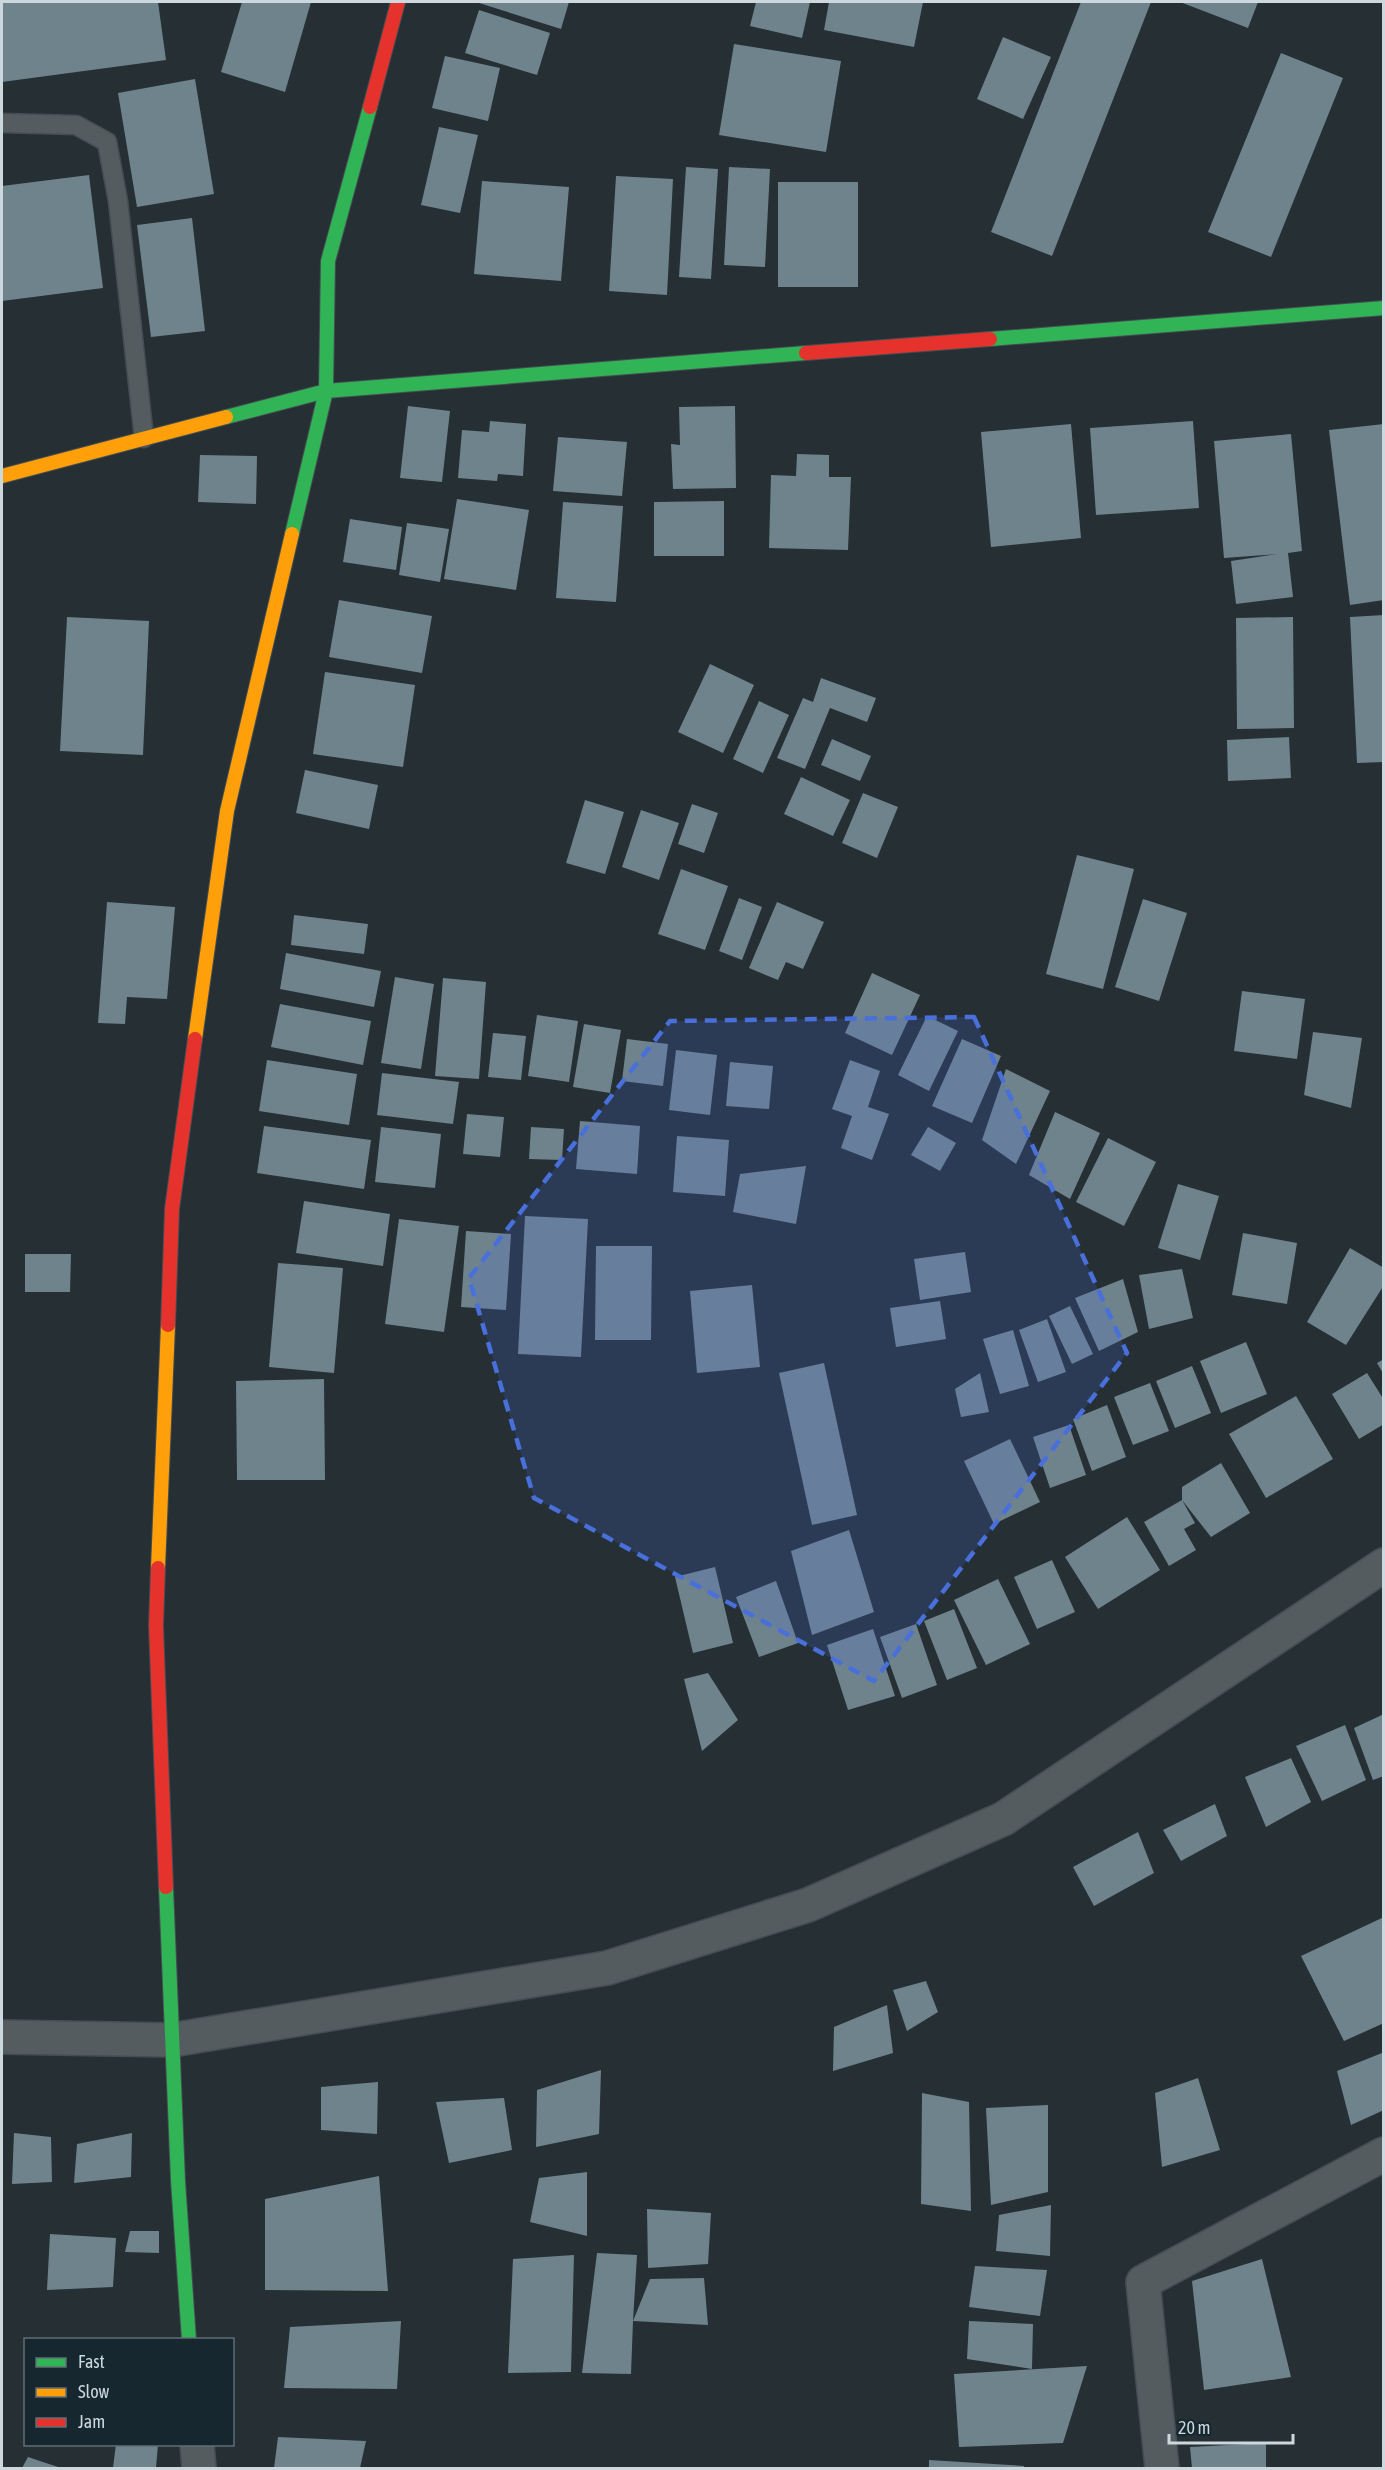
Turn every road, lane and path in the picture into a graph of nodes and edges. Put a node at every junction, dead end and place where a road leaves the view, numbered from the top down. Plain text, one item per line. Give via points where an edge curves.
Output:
1 (398, 2) edge
2 (2, 123) edge
3 (1383, 308) edge
4 (326, 390) junction
5 (144, 438) junction
6 (2, 476) edge
7 (1383, 1565) edge
8 (2, 2037) edge
9 (172, 2040) junction
10 (1383, 2154) edge
11 (189, 2338) edge
12 (197, 2446) edge
13 (199, 2469) edge
14 (1162, 2469) edge

1 - 4 street via 328,261
2 - 5 lane via 76,125 107,142 118,201
3 - 4 street
4 - 5 street
4 - 9 street via 227,811 172,1209 156,1626
5 - 6 street
7 - 9 street via 1003,1819 808,1905 607,1968
8 - 9 street
9 - 11 street
10 - 14 street via 1143,2282
12 - 13 street

